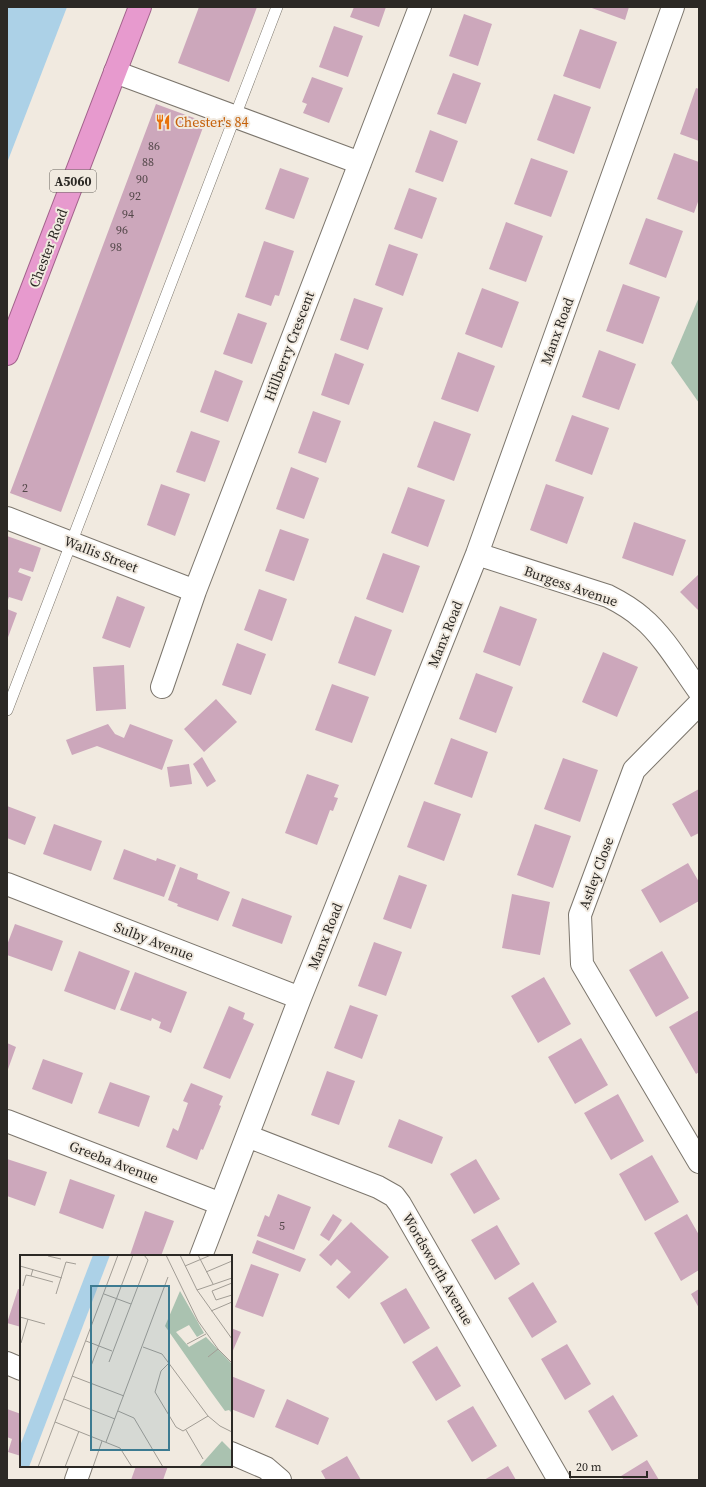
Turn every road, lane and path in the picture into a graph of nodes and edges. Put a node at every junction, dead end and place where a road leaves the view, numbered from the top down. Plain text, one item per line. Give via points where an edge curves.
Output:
1 (140, 7) edge
2 (278, 7) edge
3 (420, 7) edge
4 (673, 7) edge
5 (115, 72) junction
6 (236, 117) junction
7 (360, 163) junction
8 (7, 354) edge
9 (7, 518) edge
10 (72, 543) junction
11 (477, 554) junction
12 (195, 591) junction
13 (162, 687) dead end
14 (699, 692) edge
15 (699, 704) edge
16 (7, 710) edge
17 (7, 884) edge
18 (300, 998) junction
19 (7, 1121) edge
20 (247, 1136) junction
21 (699, 1162) edge
22 (221, 1204) junction
23 (201, 1255) edge
24 (7, 1363) edge
25 (20, 1369) edge
26 (232, 1453) edge
27 (81, 1467) edge
28 (76, 1480) edge
29 (280, 1480) edge
30 (560, 1480) edge

1 - 5 highway, Chester Road / A5060
2 - 6 lane
3 - 7 street, Hillberry Crescent
4 - 11 street, Manx Road
5 - 6 street
5 - 8 highway, Chester Road / A5060
6 - 7 street
6 - 10 lane
7 - 12 street, Hillberry Crescent
9 - 10 street, Wallis Street
10 - 12 street, Wallis Street
10 - 16 lane
11 - 14 street, Burgess Avenue via 608,596 624,605 656,631
11 - 18 street, Manx Road
12 - 13 street, Hillberry Crescent
15 - 21 street, Astley Close via 634,770 580,914 582,964
17 - 18 street, Sulby Avenue
18 - 20 street, Manx Road
19 - 22 street, Greeba Avenue
20 - 22 street, Manx Road
20 - 30 street, Wordsworth Avenue via 378,1187 394,1196
22 - 23 street, Manx Road
24 - 25 street
26 - 29 street via 266,1468
27 - 28 street

